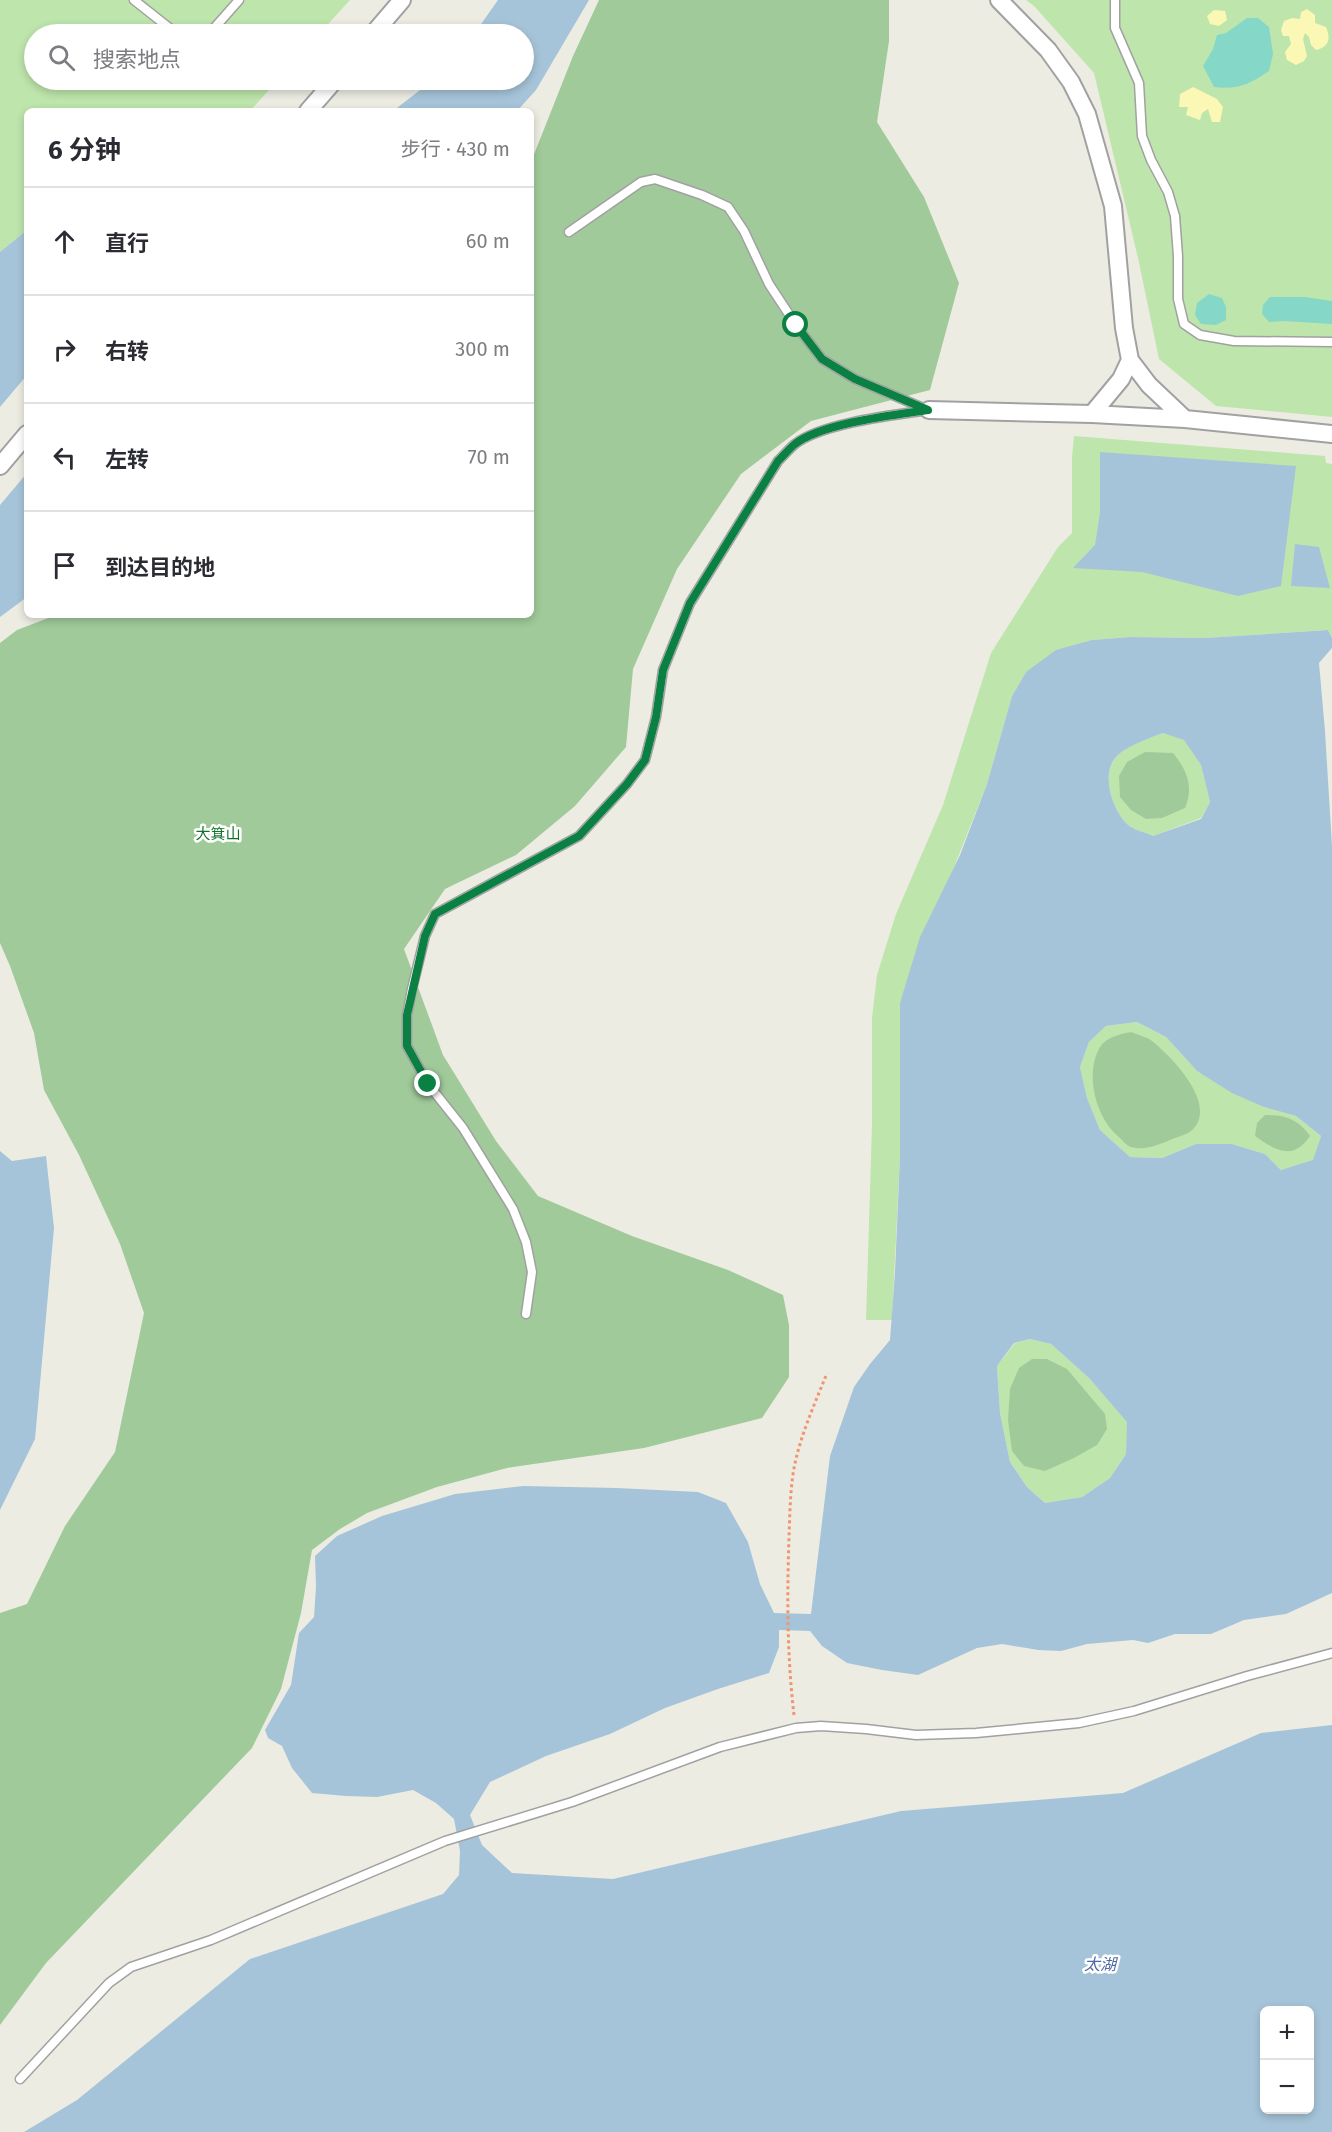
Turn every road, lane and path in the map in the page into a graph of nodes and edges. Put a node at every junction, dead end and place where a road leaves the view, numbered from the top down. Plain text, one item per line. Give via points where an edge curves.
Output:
1 (135, 0) edge
2 (238, 0) edge
3 (402, 0) edge
4 (999, 0) edge
5 (1115, 0) edge
6 (165, 24) edge
7 (218, 24) edge
8 (382, 24) edge
9 (326, 90) edge
10 (311, 108) edge
11 (569, 232) dead end
12 (1332, 342) edge
13 (1130, 360) junction
14 (928, 410) junction
15 (1092, 414) junction
16 (1185, 419) junction
17 (1332, 434) edge
18 (24, 438) edge
19 (0, 466) edge
20 (526, 1314) dead end
21 (827, 1372) dead end
22 (1332, 1653) edge
23 (796, 1728) junction
24 (20, 2079) dead end

1 - 6 lane
2 - 7 lane
3 - 8 street
4 - 13 street via 1048,50 1087,114 1113,206
5 - 12 lane via 1115,28 1139,83 1142,136 1175,216 1184,324 1200,335 1234,341
9 - 10 street
11 - 14 lane via 641,182 655,179 728,207 770,284 822,359 855,379
13 - 15 street via 1121,379
13 - 16 street via 1149,385
14 - 15 street
14 - 20 lane via 816,433 796,444 778,461 690,603 663,670 645,760 579,836 435,914 425,936 407,1015 407,1046 428,1084 464,1128 513,1209 532,1272
15 - 16 street
16 - 17 street
18 - 19 street
21 - 23 path via 795,1460 790,1516 789,1668
22 - 23 lane via 1134,1711 1079,1723 976,1734
23 - 24 lane via 720,1747 572,1802 445,1841 211,1940 131,1967 109,1983

